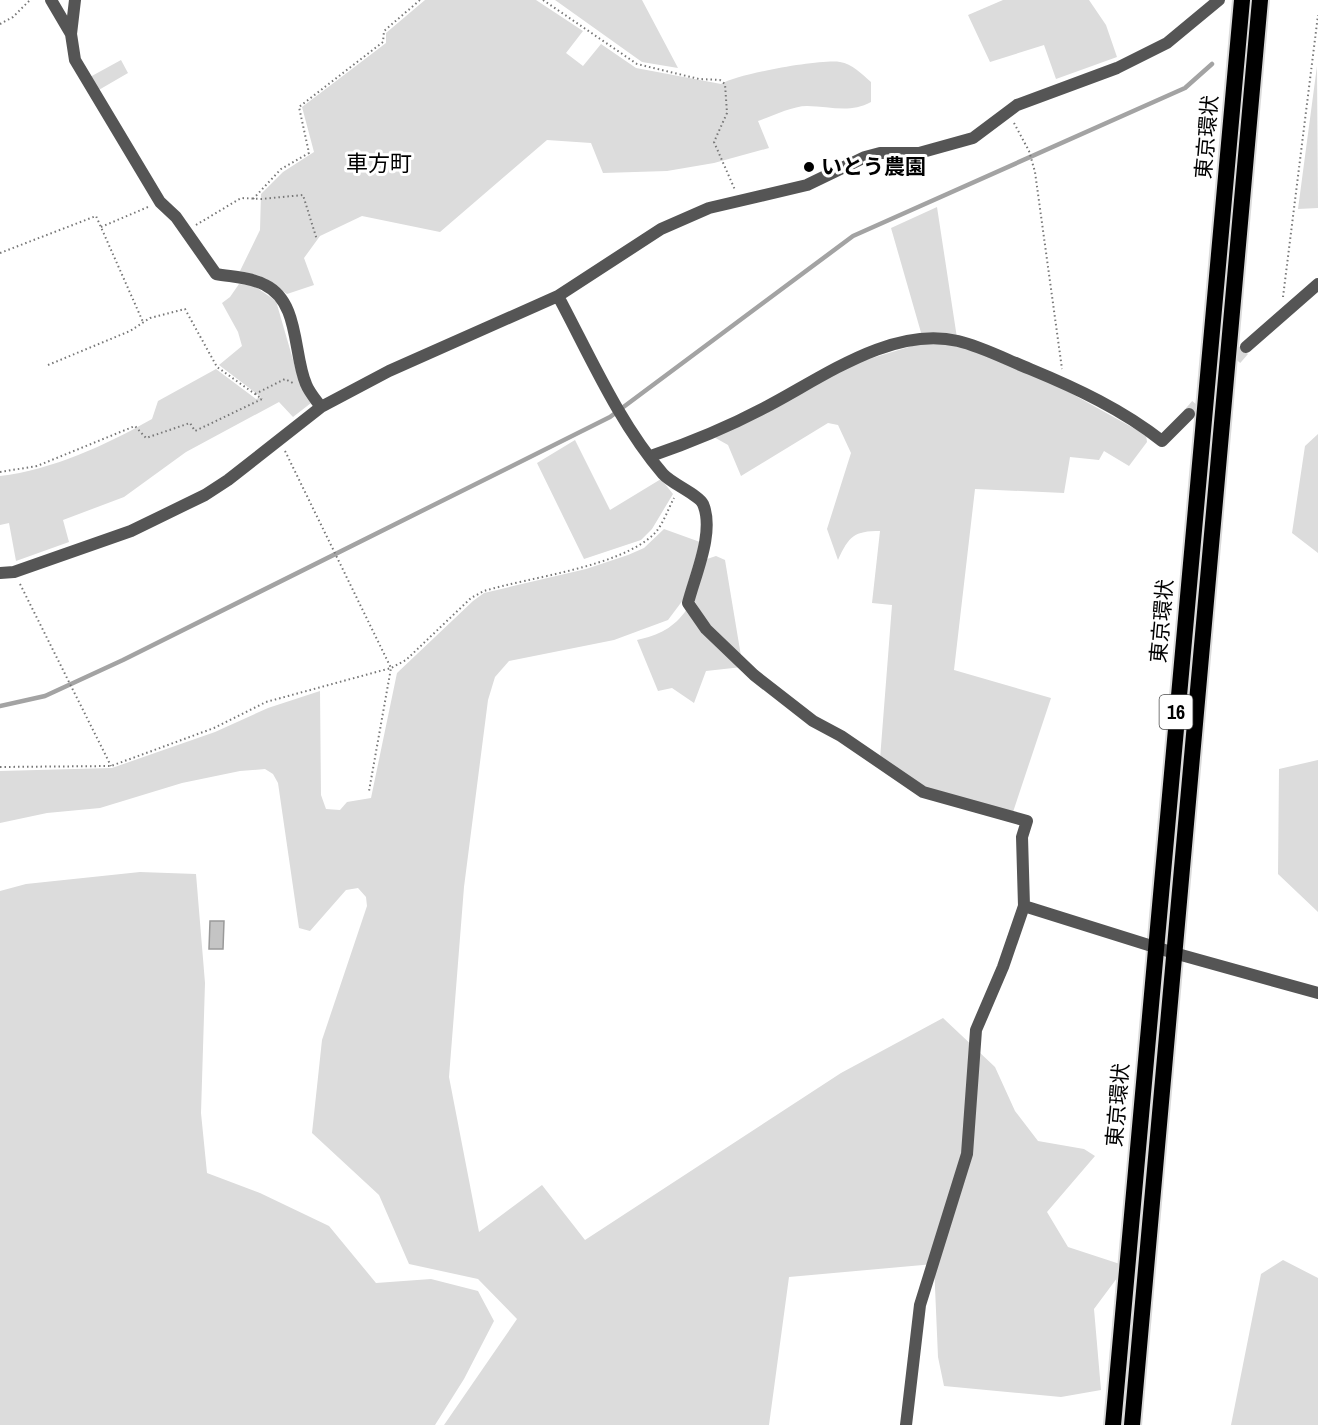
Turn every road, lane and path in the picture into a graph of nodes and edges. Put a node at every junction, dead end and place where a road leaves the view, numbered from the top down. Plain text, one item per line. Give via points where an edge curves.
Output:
1 (30, 0) edge
2 (51, 0) edge
3 (75, 0) edge
4 (420, 0) edge
5 (543, 0) edge
6 (1219, 0) edge
7 (1242, 0) edge
8 (1260, 0) edge
9 (548, 2) edge
10 (1318, 15) edge
11 (0, 24) edge
12 (71, 34) junction
13 (1008, 111) junction
14 (253, 199) junction
15 (740, 200) junction
16 (160, 202) junction
17 (101, 227) junction
18 (186, 231) junction
19 (317, 240) dead end
20 (0, 253) edge
21 (1318, 284) edge
22 (558, 296) junction
23 (1280, 318) junction
24 (143, 322) junction
25 (1246, 347) tunnel mouth
26 (48, 365) dead end
27 (305, 378) junction
28 (1065, 383) junction
29 (255, 394) junction
30 (321, 407) junction
31 (1189, 414) tunnel mouth
32 (280, 440) junction
33 (651, 456) junction
34 (0, 472) edge
35 (680, 488) junction
36 (14, 572) junction
37 (0, 573) edge
38 (391, 668) junction
39 (0, 766) edge
40 (111, 766) junction
41 (369, 791) dead end
42 (1024, 906) junction
43 (1155, 946) junction
44 (1174, 953) junction
45 (1318, 993) edge
46 (906, 1425) edge
47 (1113, 1425) edge
48 (1132, 1425) edge

1 - 11 path
2 - 12 street
3 - 12 street
4 - 14 path via 384,31 383,42 299,107 309,153 281,169
5 - 9 path
6 - 13 street via 1160,46 1117,68
7 - 43 highway, 東京環状 / 16
8 - 44 highway, 東京環状 / 16
9 - 15 path via 638,64 725,84 727,112 714,142
10 - 23 path
12 - 16 street via 75,60 85,82
13 - 15 street via 986,130 961,143 919,153 880,153 807,185
13 - 28 path via 1029,151 1035,172
14 - 18 path via 241,198
14 - 19 path via 303,195
15 - 22 street via 708,208 661,229
16 - 17 path
16 - 18 street
17 - 20 path via 96,216
17 - 24 path
18 - 27 street via 216,274 253,280 279,295
21 - 23 street
22 - 30 street via 388,371
22 - 33 street via 615,403
23 - 25 street
24 - 26 path
24 - 29 path via 185,309 217,367
27 - 29 path via 295,384 285,379
27 - 30 street
28 - 31 street via 1142,425 1162,441
28 - 33 street via 957,341 923,340 884,347 846,362 737,422
29 - 34 path via 262,399 195,431 190,423 146,438 135,426 37,466
30 - 32 street
32 - 36 street via 228,480 172,512 131,531
32 - 38 path
33 - 35 street via 663,474
35 - 38 path via 657,532 642,545 627,553 484,591 471,598 406,660
35 - 42 street via 704,506 706,532 688,603 706,629 783,699 923,792 1027,821 1022,837
36 - 37 street
36 - 40 path
38 - 40 path via 266,702 214,728
38 - 41 path
39 - 40 path
42 - 43 street
42 - 46 street via 976,1030 967,1154 920,1305
43 - 44 street
43 - 47 highway, 東京環状 / 16
44 - 45 street
44 - 48 highway, 東京環状 / 16

